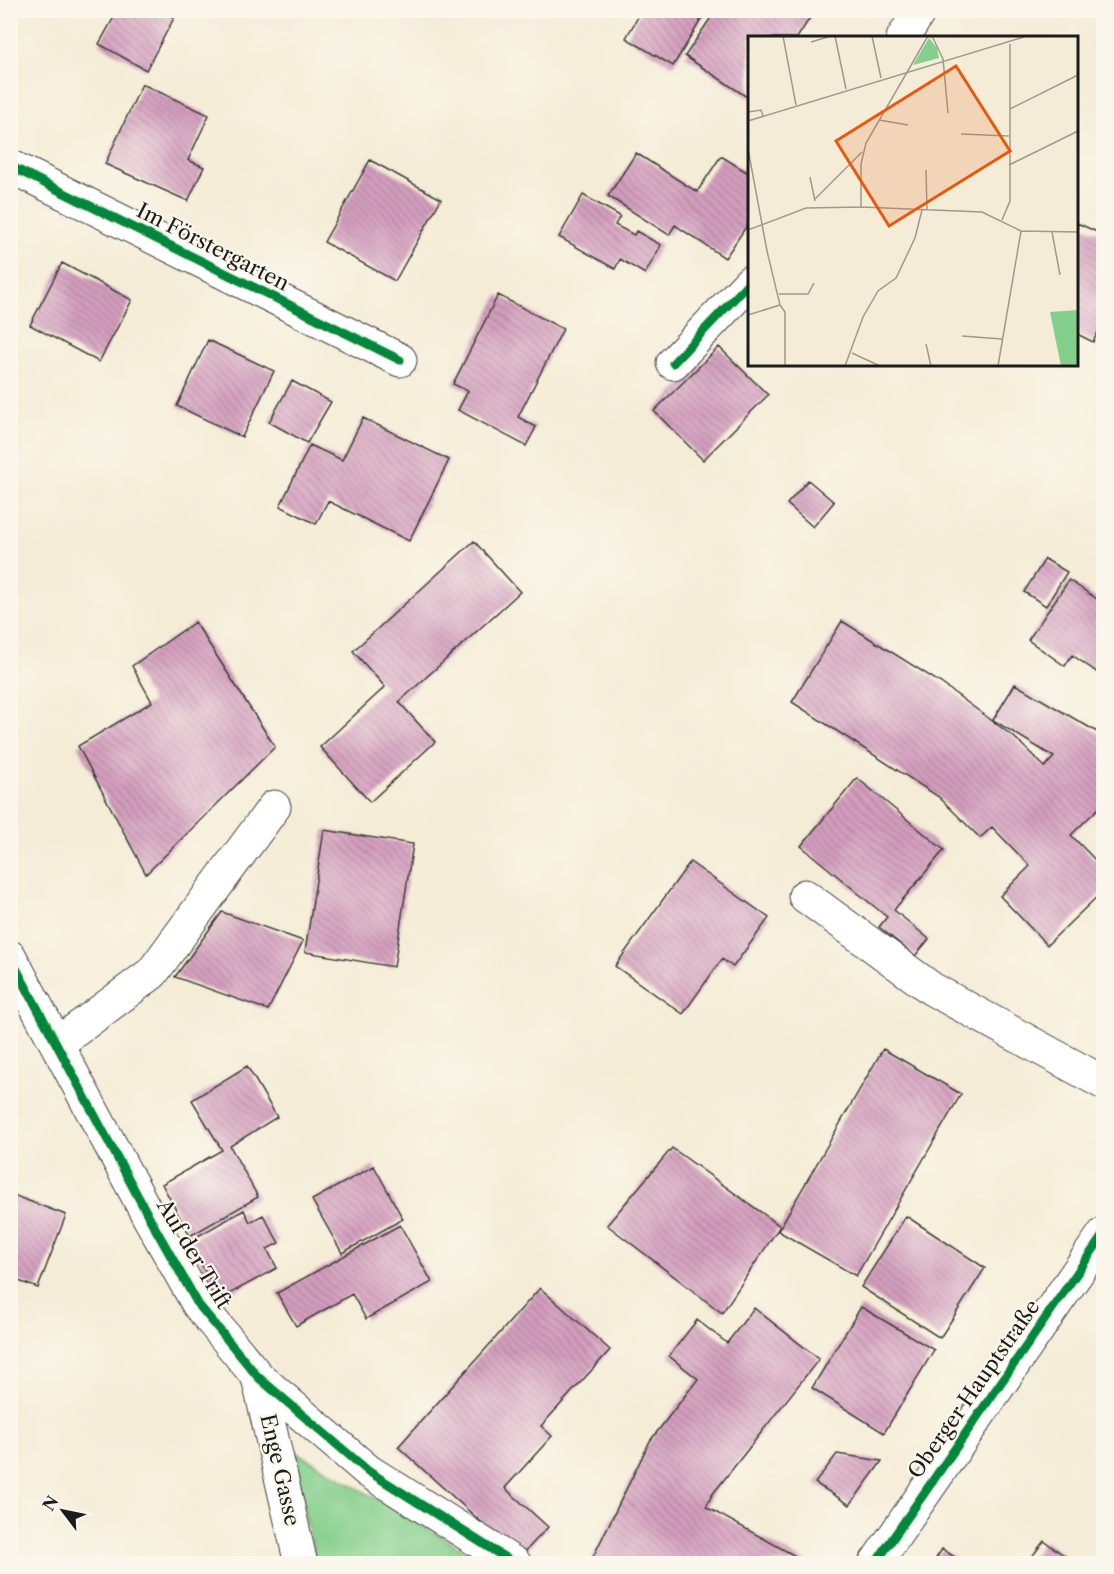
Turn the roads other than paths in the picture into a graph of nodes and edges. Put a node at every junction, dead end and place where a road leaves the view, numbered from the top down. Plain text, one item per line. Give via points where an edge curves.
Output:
1 (920, 10) edge
2 (904, 36) edge
3 (10, 166) edge
4 (748, 284) edge
5 (400, 360) dead end
6 (673, 363) dead end
7 (273, 807) dead end
8 (805, 896) dead end
9 (10, 957) edge
10 (57, 1044) junction
11 (1104, 1083) edge
12 (1104, 1234) edge
13 (258, 1377) junction
14 (301, 1563) edge
15 (515, 1563) edge
16 (875, 1563) edge

1 - 2 street
3 - 5 street, Im Förstergarten
4 - 6 street
7 - 10 street via 152,973
8 - 11 street via 932,989
9 - 10 street, Auf der Trift
10 - 13 street, Auf der Trift via 198,1304
12 - 16 street, Oberger Hauptstraße
13 - 14 street, Enge Gasse
13 - 15 street, Auf der Trift via 368,1471

